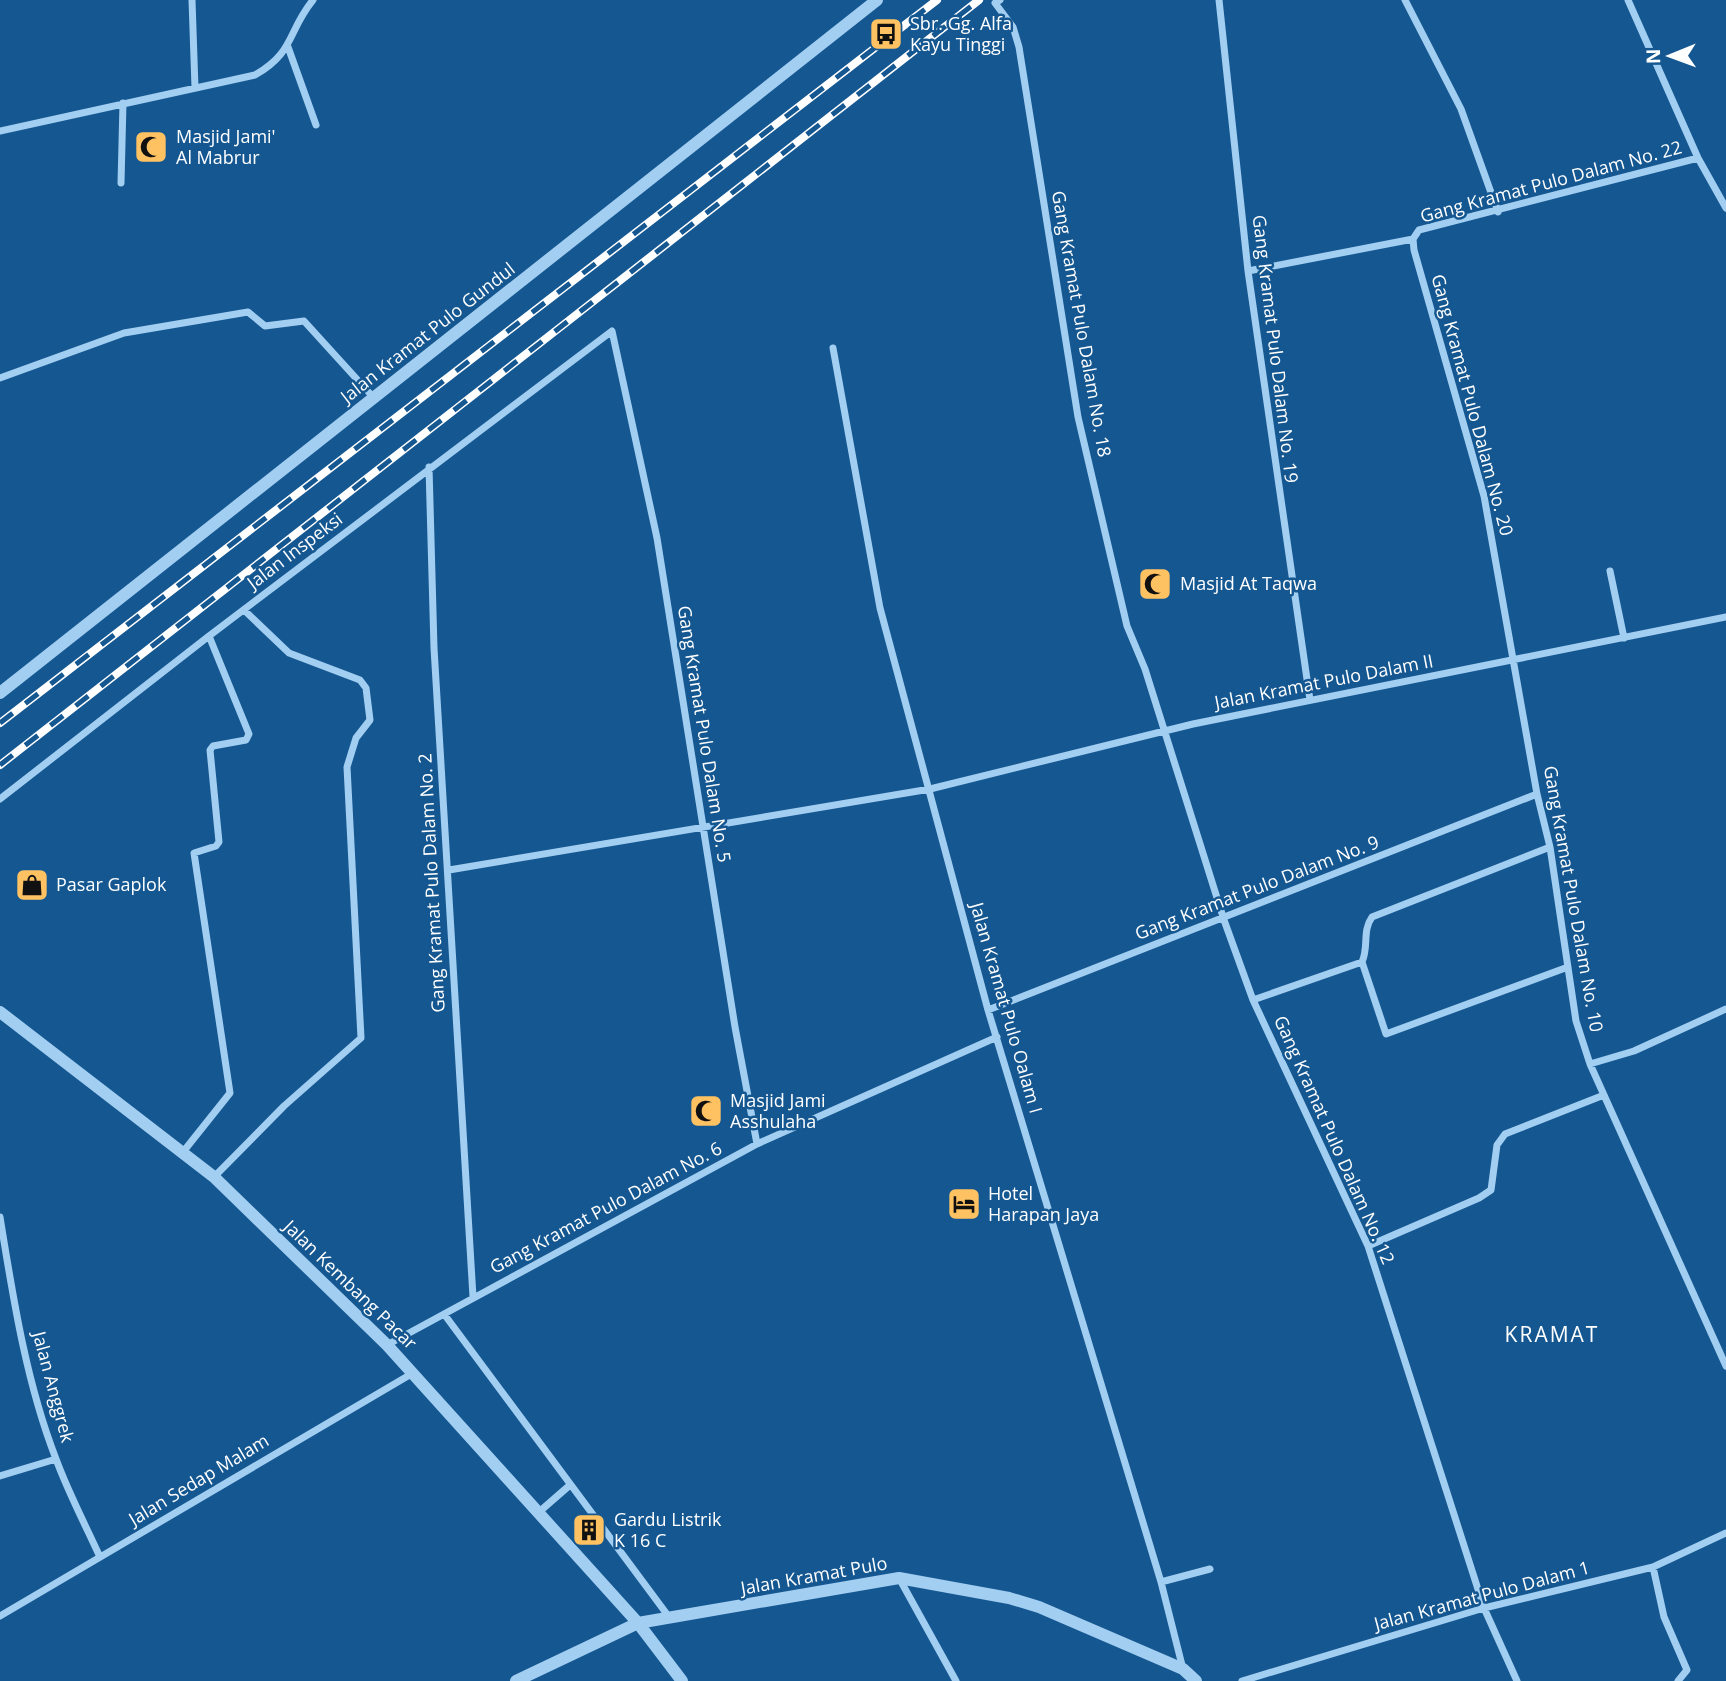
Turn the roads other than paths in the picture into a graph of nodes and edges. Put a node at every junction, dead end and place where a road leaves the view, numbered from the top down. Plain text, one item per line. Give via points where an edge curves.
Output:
1 (192, 0) edge
2 (313, 0) edge
3 (877, 0) edge
4 (1219, 0) edge
5 (1405, 0) edge
6 (1628, 0) edge
7 (998, 2) edge
8 (288, 47) junction
9 (195, 88) junction
10 (123, 103) junction
11 (316, 125) dead end
12 (0, 131) edge
13 (1698, 158) junction
14 (121, 183) dead end
15 (1726, 208) edge
16 (1498, 212) junction
17 (1413, 239) junction
18 (1248, 271) junction
19 (612, 331) joint
20 (833, 348) dead end
21 (0, 378) edge
22 (374, 398) junction
23 (429, 467) junction
24 (1610, 570) dead end
25 (244, 610) junction
26 (1726, 617) edge
27 (209, 636) junction
28 (1624, 638) junction
29 (1515, 661) junction
30 (0, 693) edge
31 (1310, 700) junction
32 (1163, 732) junction
33 (930, 789) junction
34 (1537, 794) junction
35 (0, 799) edge
36 (704, 829) junction
37 (1550, 847) junction
38 (449, 870) junction
39 (1224, 920) junction
40 (1362, 962) junction
41 (1568, 967) junction
42 (1253, 1000) junction
43 (1726, 1009) edge
44 (988, 1010) junction
45 (0, 1012) edge
46 (997, 1037) junction
47 (1590, 1064) junction
48 (1604, 1095) junction
49 (757, 1144) junction
50 (183, 1153) junction
51 (218, 1172) junction
52 (0, 1217) edge
53 (1368, 1246) junction
54 (473, 1297) junction
55 (444, 1314) junction
56 (392, 1342) junction
57 (1726, 1366) edge
58 (414, 1372) junction
59 (56, 1459) junction
60 (0, 1476) edge
61 (570, 1485) junction
62 (541, 1510) junction
63 (1726, 1533) edge
64 (100, 1557) junction
65 (1653, 1567) junction
66 (1210, 1569) dead end
67 (899, 1578) junction
68 (1161, 1582) junction
69 (1484, 1608) junction
70 (0, 1616) edge
71 (670, 1619) junction
72 (638, 1623) junction
73 (1183, 1669) junction
74 (516, 1681) edge
75 (682, 1681) edge
76 (956, 1681) edge
77 (1196, 1681) edge
78 (1242, 1681) edge
79 (1517, 1681) edge
80 (1678, 1681) edge

1 - 9 street
2 - 8 street
3 - 22 street, Jalan Kramat Pulo Gundul
4 - 18 street, Gang Kramat Pulo Dalam No. 19
5 - 16 street via 1461,109
6 - 13 street
7 - 32 street, Gang Kramat Pulo Dalam No. 18 via 1019,47 1078,417 1127,626
8 - 9 street via 276,63 255,75
8 - 11 street
9 - 10 street
10 - 12 street
10 - 14 street
13 - 15 street
13 - 16 street, Gang Kramat Pulo Dalam No. 22
16 - 17 street, Gang Kramat Pulo Dalam No. 22 via 1419,230
17 - 18 street, Gang Kramat Pulo Dalam No. 22
17 - 29 street, Gang Kramat Pulo Dalam No. 20 via 1484,496
18 - 31 street, Gang Kramat Pulo Dalam No. 19
19 - 23 street, Jalan Inspeksi
19 - 36 street, Gang Kramat Pulo Dalam No. 5 via 657,538
20 - 33 street, Jalan Kramat Pulo Oalam I via 880,608
21 - 22 street via 124,333 248,312 265,326 304,321
22 - 30 street, Jalan Kramat Pulo Gundul
23 - 25 street, Jalan Inspeksi
23 - 38 street, Gang Kramat Pulo Dalam No. 2 via 434,648
24 - 28 street
25 - 27 street, Jalan Inspeksi
25 - 51 street via 289,653 362,682 370,717 356,738 346,767 361,1038
26 - 28 street, Jalan Kramat Pulo Dalam II
27 - 35 street, Jalan Inspeksi
27 - 50 street via 249,734 246,740 211,747 219,842 194,853 231,1086 229,1097
28 - 29 street, Jalan Kramat Pulo Dalam II
29 - 31 street, Jalan Kramat Pulo Dalam II
29 - 34 street, Gang Kramat Pulo Dalam No. 10
31 - 32 street, Jalan Kramat Pulo Dalam II
32 - 33 street, Jalan Kramat Pulo Dalam II
32 - 39 street, Gang Kramat Pulo Dalam No. 12
33 - 36 street, Jalan Kramat Pulo Dalam II
33 - 44 street, Jalan Kramat Pulo Oalam I
34 - 37 street, Gang Kramat Pulo Dalam No. 10
34 - 39 street, Gang Kramat Pulo Dalam No. 9
36 - 38 street, Jalan Kramat Pulo Dalam II
36 - 49 street, Gang Kramat Pulo Dalam No. 5
37 - 40 street via 1372,917 1365,931
37 - 41 street, Gang Kramat Pulo Dalam No. 10
38 - 54 street, Gang Kramat Pulo Dalam No. 2
39 - 42 street, Gang Kramat Pulo Dalam No. 12
39 - 44 street, Gang Kramat Pulo Dalam No. 9
40 - 41 street via 1386,1034
40 - 42 street
41 - 47 street, Gang Kramat Pulo Dalam No. 10 via 1576,1021
42 - 53 street, Gang Kramat Pulo Dalam No. 12
43 - 47 street via 1634,1051
44 - 46 street, Jalan Kramat Pulo Oalam I
45 - 50 street, Jalan Kembang Pacar
46 - 49 street, Gang Kramat Pulo Dalam No. 6
46 - 68 street, Jalan Kramat Pulo Oalam I
47 - 48 street, Gang Kramat Pulo Dalam No. 10
48 - 53 street via 1505,1134 1497,1145 1491,1190
48 - 57 street, Gang Kramat Pulo Dalam No. 10
49 - 54 street, Gang Kramat Pulo Dalam No. 6
50 - 51 street, Jalan Kembang Pacar
51 - 56 street, Jalan Kembang Pacar
52 - 59 street, Jalan Anggrek via 38,1406
53 - 69 street, Gang Kramat Pulo Dalam No. 12
54 - 55 street, Gang Kramat Pulo Dalam No. 6
55 - 56 street, Gang Kramat Pulo Dalam No. 6
55 - 61 street
56 - 58 street, Jalan Kembang Pacar
58 - 62 street, Jalan Kembang Pacar
58 - 64 street, Jalan Sedap Malam
59 - 60 street
59 - 64 street, Jalan Anggrek
61 - 62 street
61 - 71 street
62 - 72 street, Jalan Kembang Pacar
63 - 65 street, Jalan Kramat Pulo Dalam 1
64 - 70 street, Jalan Sedap Malam
65 - 69 street, Jalan Kramat Pulo Dalam 1
65 - 80 street via 1664,1617 1687,1670
66 - 68 street
67 - 71 street, Jalan Kramat Pulo
67 - 73 street, Jalan Kramat Pulo via 1039,1607
67 - 76 street
68 - 73 street, Jalan Kramat Pulo Oalam I
69 - 78 street, Jalan Kramat Pulo Dalam 1
69 - 79 street, Gang Kramat Pulo Dalam No. 12
71 - 72 street, Jalan Kramat Pulo
72 - 74 street, Jalan Kramat Pulo
72 - 75 street, Jalan Kembang Pacar
73 - 77 street, Jalan Kramat Pulo

